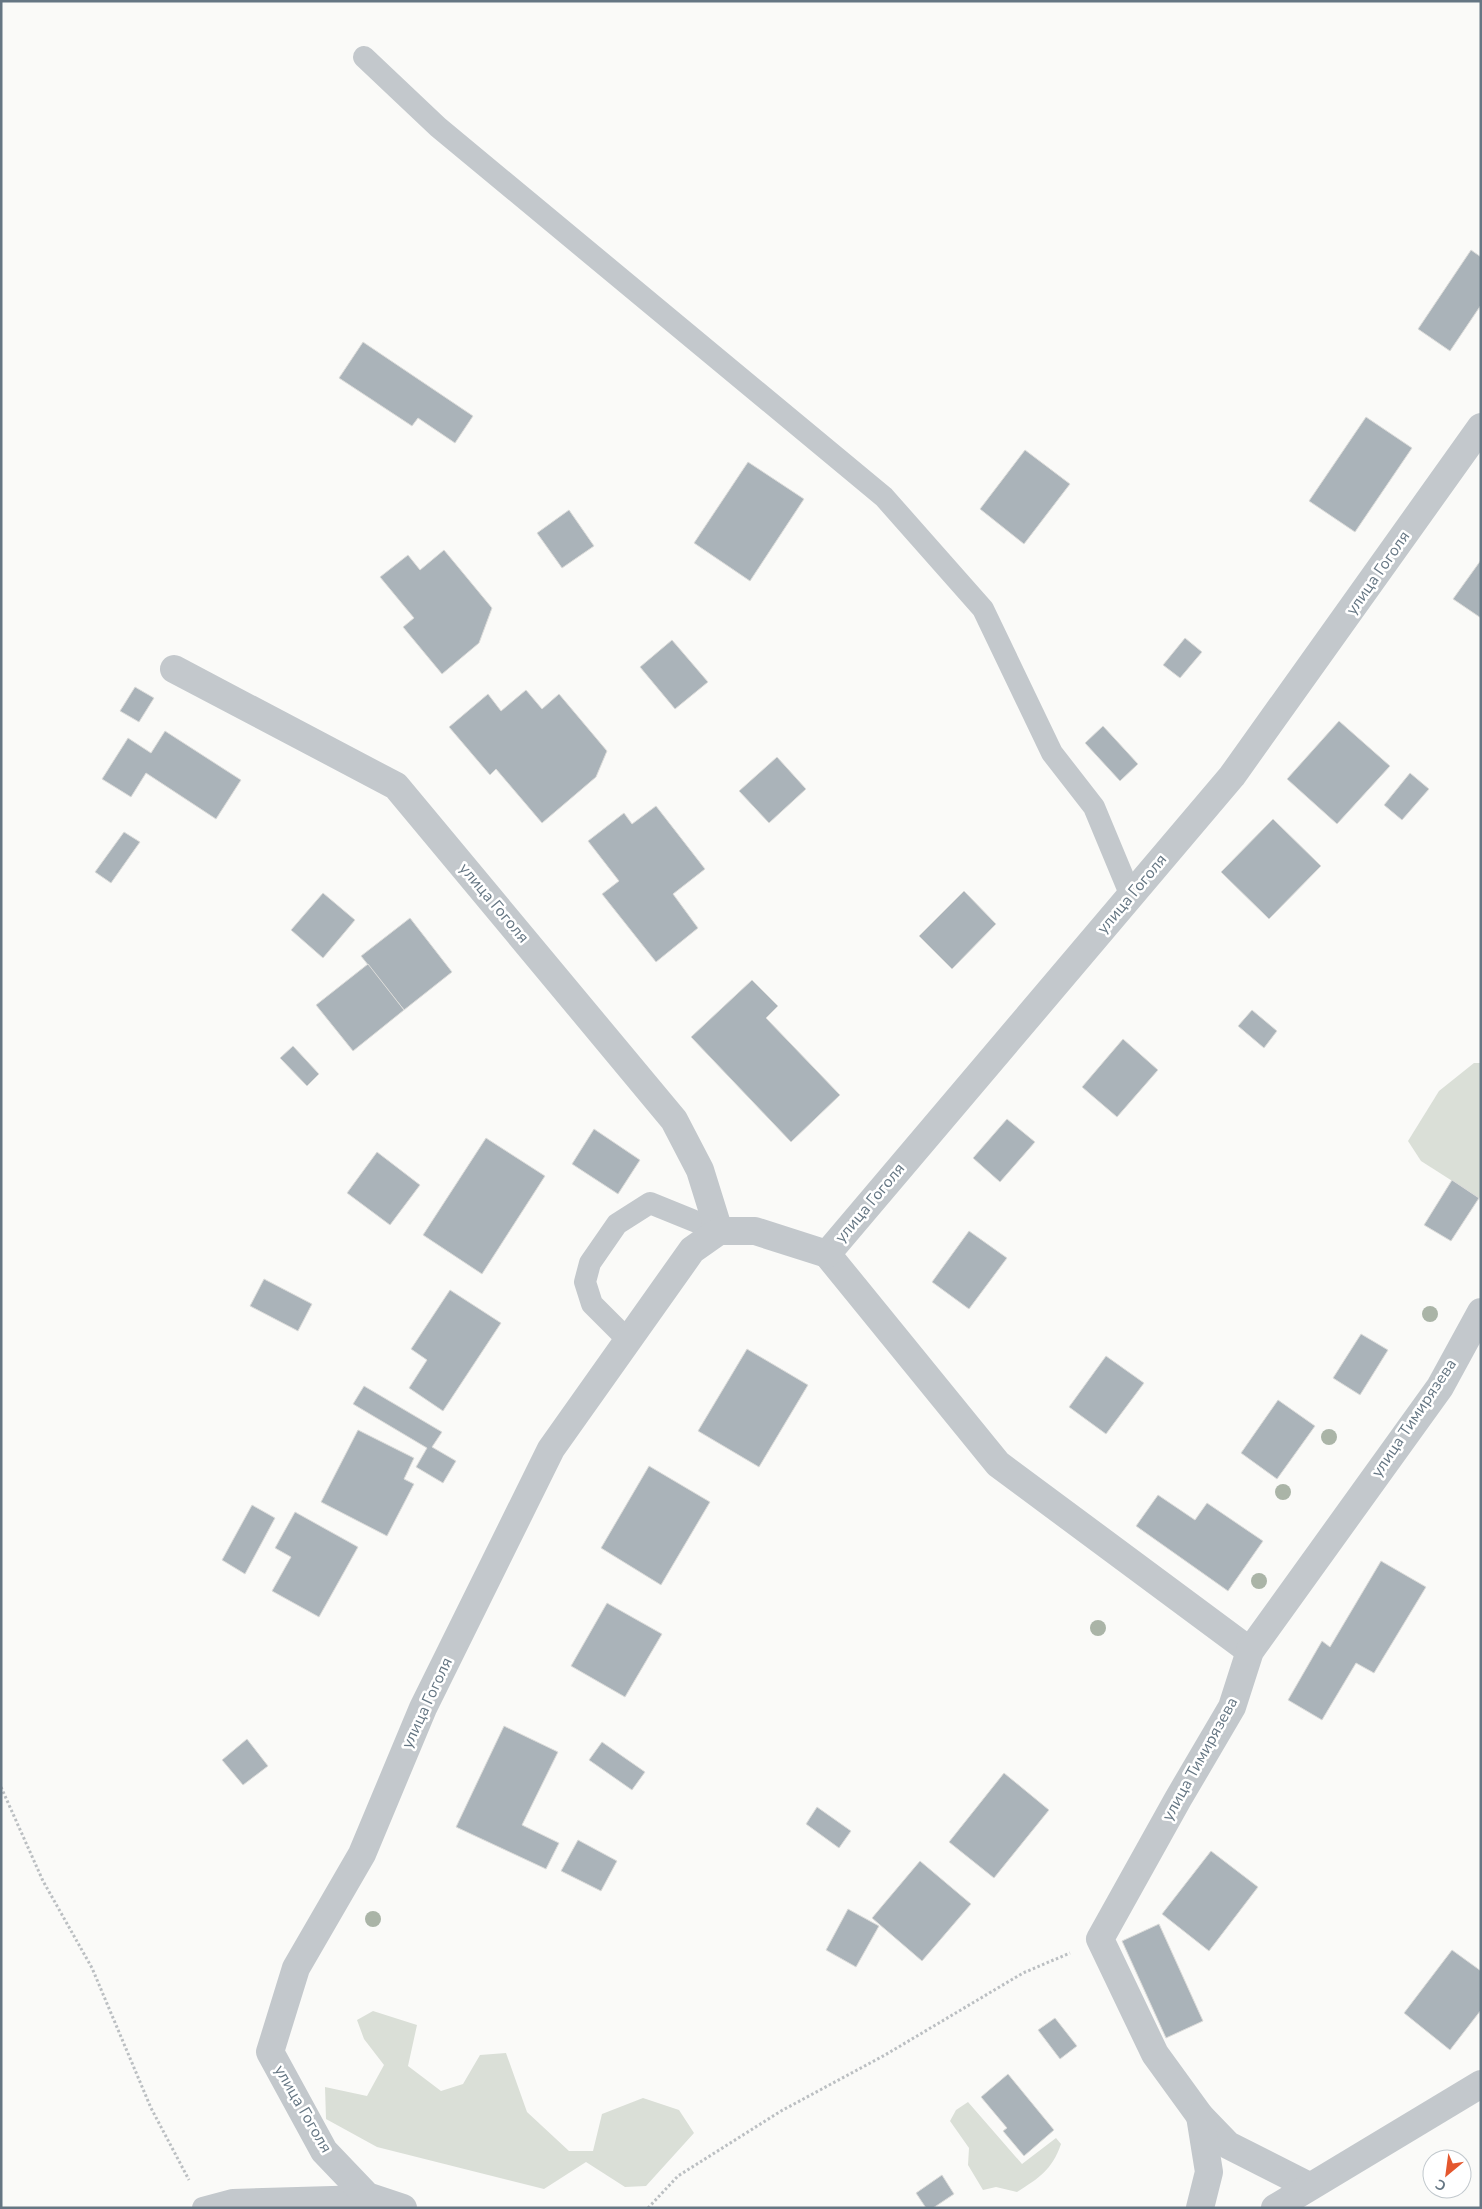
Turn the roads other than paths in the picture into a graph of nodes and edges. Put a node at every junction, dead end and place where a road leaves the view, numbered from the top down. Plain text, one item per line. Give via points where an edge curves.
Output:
1 (364, 57) dead end
2 (1481, 427) edge
3 (174, 670) dead end
4 (1131, 896) junction
5 (719, 1231) junction
6 (827, 1254) junction
7 (1481, 1312) edge
8 (628, 1340) junction
9 (1250, 1651) junction
10 (1481, 2084) edge
11 (1200, 2116) junction
12 (1309, 2186) junction
13 (367, 2196) junction
14 (204, 2208) edge
15 (403, 2208) edge
16 (1200, 2208) edge
17 (1275, 2208) edge

1 - 4 lane via 438,127 884,497 983,610 1052,753 1094,807
2 - 4 street, улица Гоголя via 1232,776
3 - 5 street, улица Гоголя via 396,786 674,1120 700,1170
4 - 6 street, улица Гоголя
5 - 6 street, улица Гоголя via 756,1230
5 - 8 street, улица Гоголя via 692,1250
5 - 8 lane via 650,1203 617,1224 590,1263 584,1282 592,1304
6 - 9 street via 998,1464
7 - 9 street, улица Тимирязева via 1440,1386
8 - 13 street, улица Гоголя via 551,1449 422,1708 362,1854 296,1968 270,2052 324,2151
9 - 11 street, улица Тимирязева via 1232,1707 1100,1939 1155,2054
10 - 12 street
11 - 12 street via 1228,2145
11 - 16 street via 1209,2172
12 - 17 street
13 - 14 lane via 233,2200
13 - 15 street

